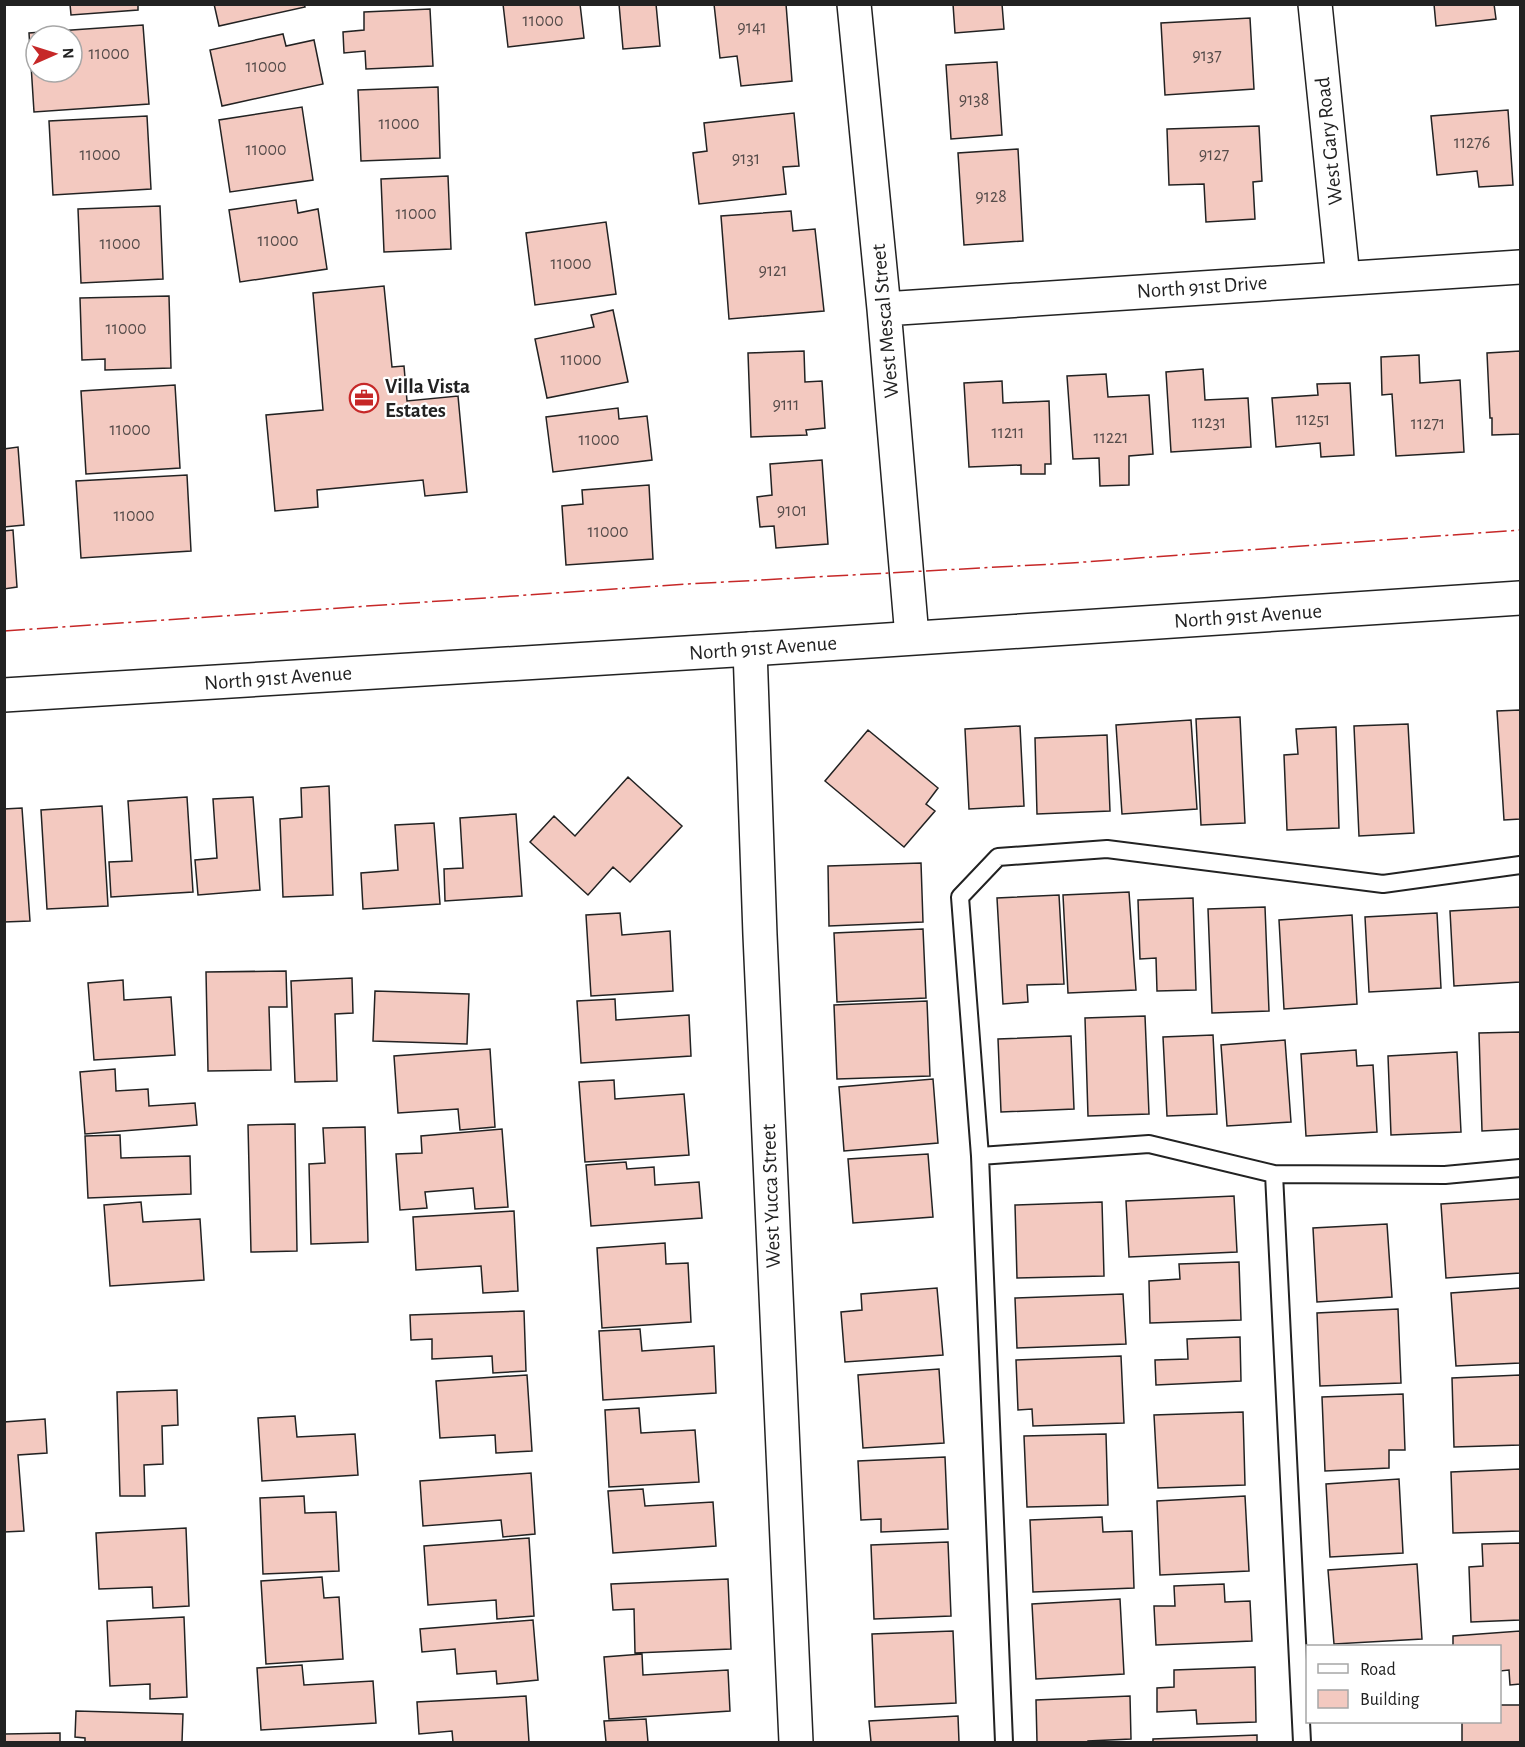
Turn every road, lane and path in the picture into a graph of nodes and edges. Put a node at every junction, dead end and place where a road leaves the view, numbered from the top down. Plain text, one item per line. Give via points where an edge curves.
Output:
1 (854, 4) edge
2 (1315, 4) edge
3 (1521, 267) edge
4 (1343, 278) junction
5 (884, 309) junction
6 (1521, 598) edge
7 (912, 637) junction
8 (750, 649) junction
9 (4, 695) edge
10 (1521, 865) edge
11 (980, 1156) junction
12 (1521, 1168) edge
13 (1274, 1174) junction
14 (796, 1743) edge
15 (1004, 1743) edge
16 (1302, 1743) edge

1 - 5 street, West Mescal Street
2 - 4 street, West Gary Road
3 - 4 street, North 91st Drive
4 - 5 street, North 91st Drive
5 - 7 street, West Mescal Street
6 - 7 street, North 91st Avenue
7 - 8 street, North 91st Avenue
8 - 9 street, North 91st Avenue
8 - 14 street, West Yucca Street
10 - 11 lane via 1383,884 1107,849 998,857 960,897
11 - 13 lane via 1149,1144
11 - 15 lane
12 - 13 lane via 1445,1175
13 - 16 lane

